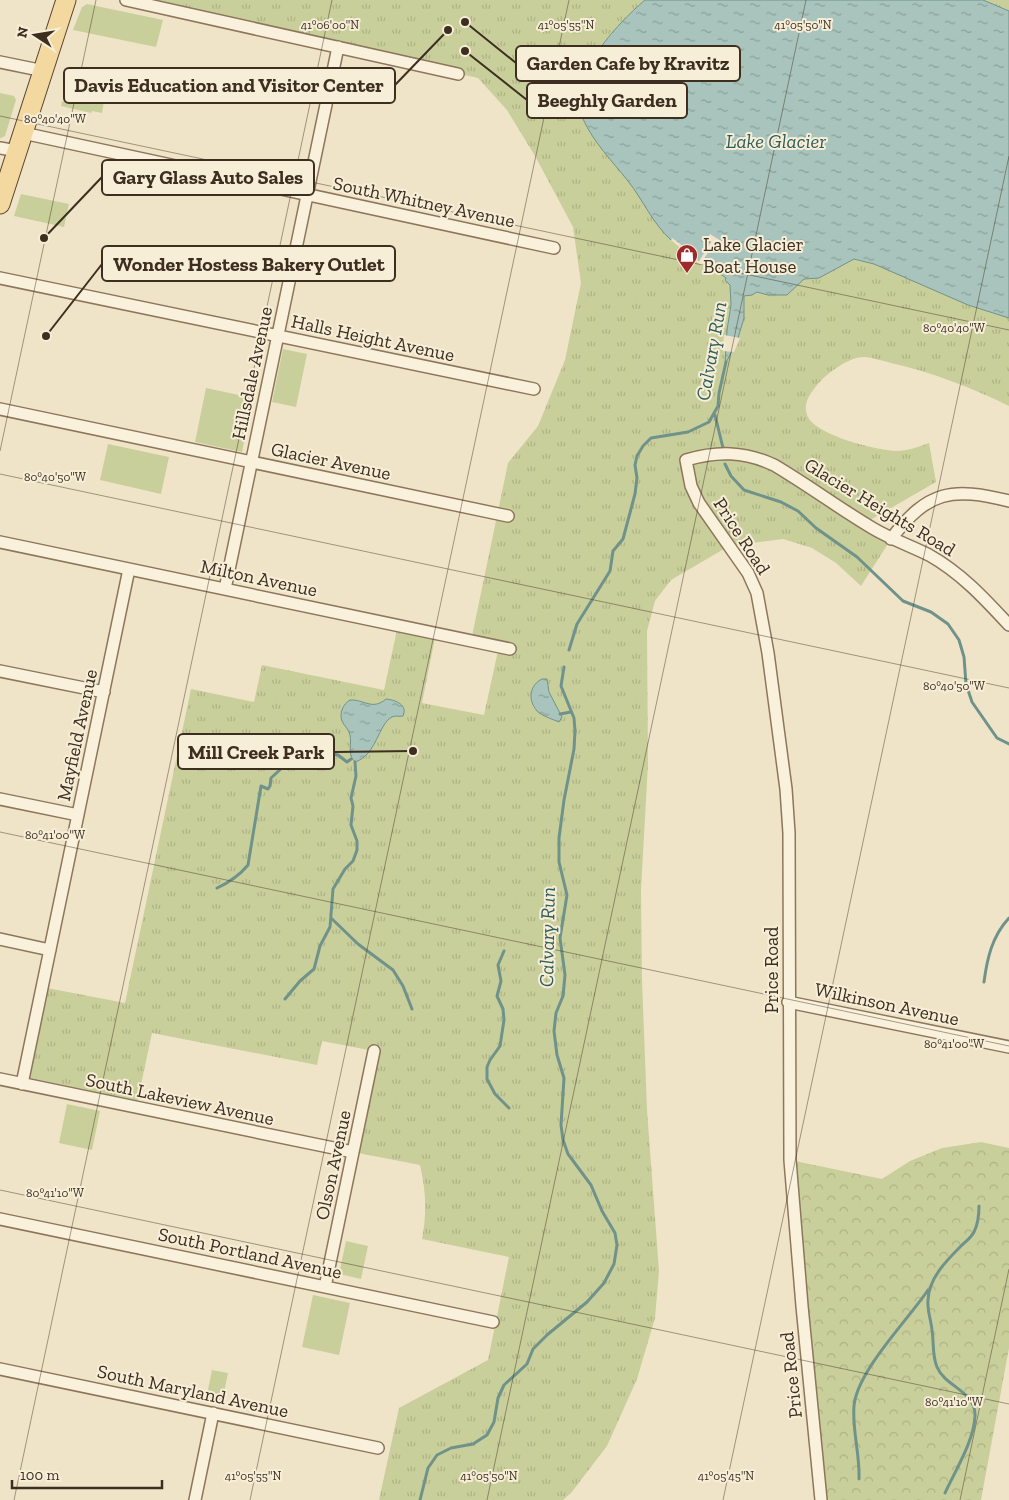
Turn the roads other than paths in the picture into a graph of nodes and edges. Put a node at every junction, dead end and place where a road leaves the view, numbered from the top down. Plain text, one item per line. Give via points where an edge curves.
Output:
1 (66, 0) edge
2 (126, 0) edge
3 (338, 47) junction
4 (0, 62) edge
5 (44, 71) junction
6 (458, 74) dead end
7 (23, 133) junction
8 (8, 150) edge
9 (307, 195) junction
10 (0, 204) edge
11 (554, 248) dead end
12 (0, 278) edge
13 (277, 336) junction
14 (534, 389) dead end
15 (0, 409) edge
16 (686, 460) joint
17 (251, 462) junction
18 (1009, 501) edge
19 (508, 516) dead end
20 (892, 539) junction
21 (0, 542) edge
22 (129, 569) junction
23 (225, 589) junction
24 (1009, 625) edge
25 (510, 649) dead end
26 (0, 671) edge
27 (104, 692) junction
28 (0, 798) edge
29 (78, 815) junction
30 (0, 940) edge
31 (50, 950) junction
32 (788, 1002) junction
33 (1009, 1047) edge
34 (374, 1051) dead end
35 (0, 1079) edge
36 (22, 1084) junction
37 (353, 1152) junction
38 (0, 1219) edge
39 (326, 1287) junction
40 (492, 1322) dead end
41 (0, 1369) edge
42 (213, 1414) junction
43 (378, 1448) dead end
44 (195, 1500) edge
45 (821, 1500) edge

1 - 5 main road
2 - 3 street
3 - 6 street
3 - 9 street, Hillsdale Avenue
4 - 5 street
5 - 7 main road
7 - 8 main road
7 - 9 street, South Whitney Avenue
8 - 10 main road
9 - 11 street, South Whitney Avenue
9 - 13 street, Hillsdale Avenue
12 - 13 street, Halls Height Avenue
13 - 14 street, Halls Height Avenue
13 - 17 street, Hillsdale Avenue
15 - 17 street, Glacier Avenue
16 - 20 street, Glacier Heights Road via 706,454 730,453 769,463
16 - 32 street, Price Road via 691,486 699,503 748,573 757,593 786,789 789,833
17 - 19 street, Glacier Avenue
17 - 23 street, Hillsdale Avenue
18 - 20 street via 976,494 948,495 926,504 912,515
20 - 24 street, Glacier Heights Road via 929,556 962,577
21 - 22 street, Milton Avenue
22 - 23 street, Milton Avenue
22 - 27 street, Mayfield Avenue
23 - 25 street, Milton Avenue
26 - 27 street
27 - 29 street, Mayfield Avenue
28 - 29 street
29 - 31 street, Mayfield Avenue
30 - 31 street
31 - 36 street, Mayfield Avenue
32 - 33 street, Wilkinson Avenue
32 - 45 street, Price Road via 791,1190
34 - 37 street, Olson Avenue
35 - 36 street, South Lakeview Avenue
36 - 37 street, South Lakeview Avenue
37 - 39 street, Olson Avenue
38 - 39 street, South Portland Avenue
39 - 40 street, South Portland Avenue
41 - 42 street, South Maryland Avenue
42 - 43 street, South Maryland Avenue
42 - 44 street

